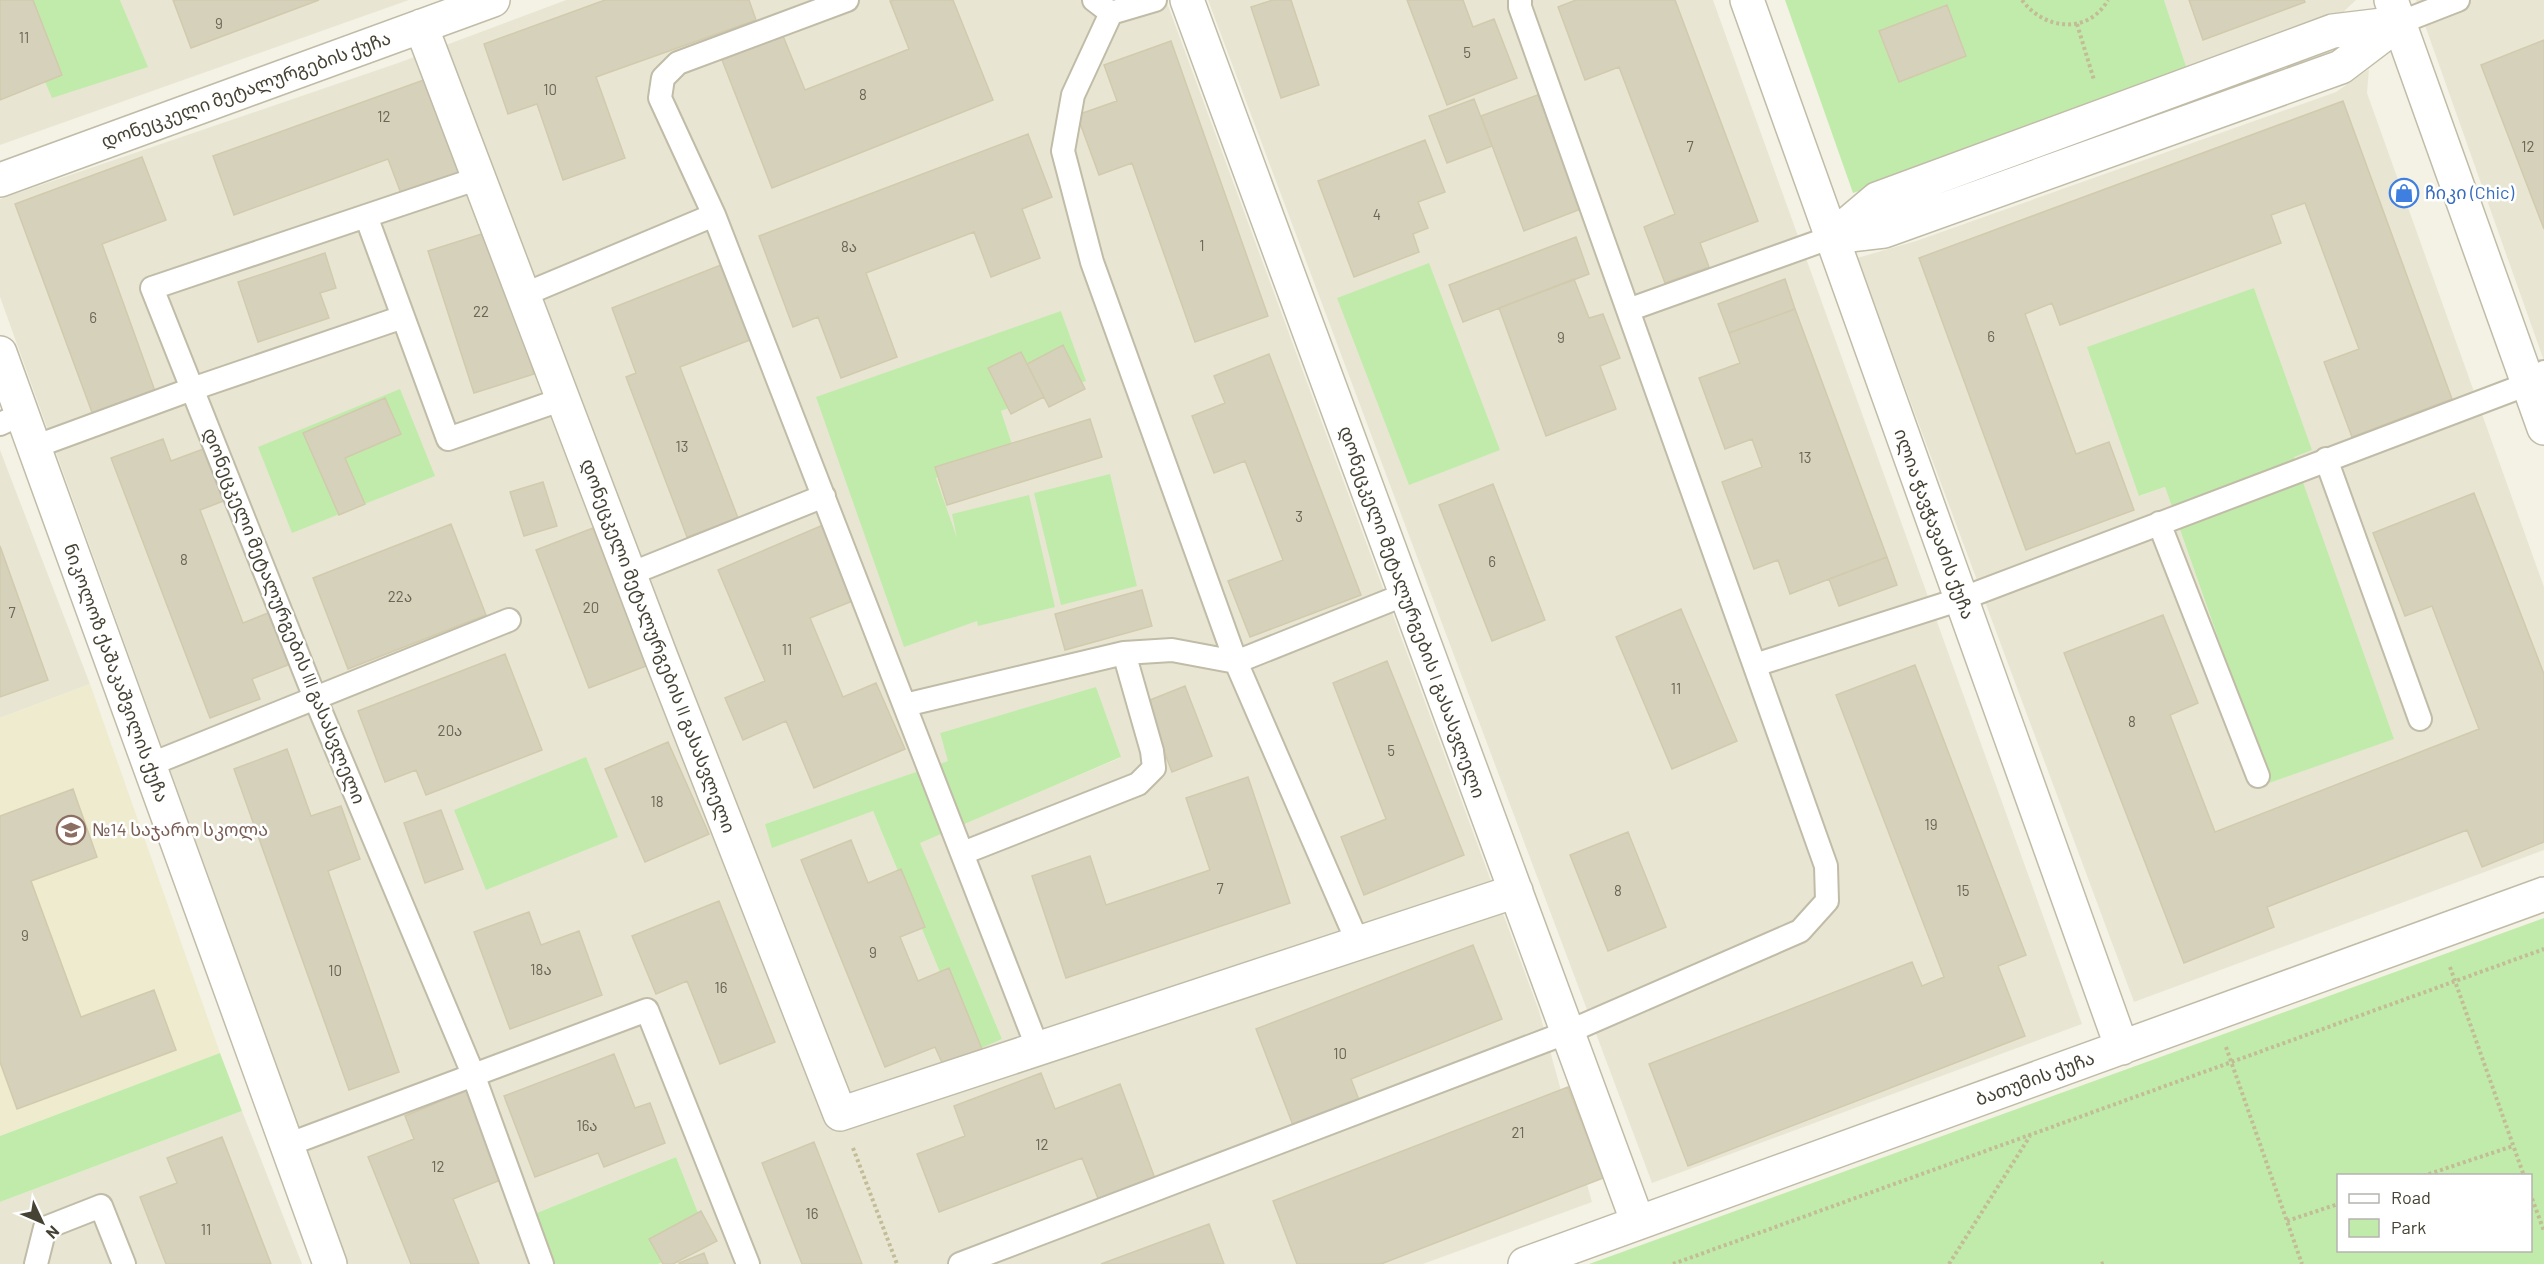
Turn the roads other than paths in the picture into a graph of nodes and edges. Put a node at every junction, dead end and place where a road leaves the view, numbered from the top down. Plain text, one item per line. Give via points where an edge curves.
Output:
1 (493, 0) edge
2 (847, 0) edge
3 (1155, 0) edge
4 (1187, 0) edge
5 (1520, 0) edge
6 (1747, 0) edge
7 (2458, 0) edge
8 (1102, 6) edge
9 (2395, 12) edge
10 (421, 26) junction
11 (2104, 115) junction
12 (2115, 148) junction
13 (479, 178) junction
14 (0, 180) edge
15 (714, 215) junction
16 (366, 216) junction
17 (1832, 237) junction
18 (523, 295) junction
19 (1628, 310) junction
20 (403, 317) junction
21 (0, 353) edge
22 (2536, 378) edge
23 (192, 389) junction
24 (563, 399) junction
25 (11, 419) edge
26 (2544, 428) edge
27 (34, 447) junction
28 (2326, 459) junction
29 (824, 495) junction
30 (2159, 523) junction
31 (630, 574) junction
32 (1406, 594) junction
33 (1961, 599) junction
34 (509, 620) dead end
35 (1124, 653) junction
36 (1236, 662) junction
37 (1755, 665) junction
38 (315, 698) junction
39 (905, 705) junction
40 (2420, 719) dead end
41 (149, 765) junction
42 (2258, 776) dead end
43 (963, 853) junction
44 (1516, 891) junction
45 (2544, 894) edge
46 (1358, 943) junction
47 (1568, 1032) junction
48 (2121, 1048) junction
49 (1038, 1049) junction
50 (473, 1074) junction
51 (287, 1145) junction
52 (1638, 1223) junction
53 (36, 1264) edge
54 (124, 1264) edge
55 (330, 1264) edge
56 (542, 1264) edge
57 (748, 1264) edge
58 (960, 1264) edge
59 (1525, 1264) edge

1 - 10 street, დონეცკელი მეტალურგების ქუჩა
2 - 15 lane via 678,63 663,78 660,98
3 - 8 lane
4 - 32 street, დონეცკელი მეტალურგების I გასასვლელი
5 - 19 lane
6 - 17 street, ილია ჭავჭავაძის ქუჩა
7 - 9 lane
8 - 36 lane via 1073,95 1063,151 1092,262
9 - 11 street
9 - 12 street via 2341,67
9 - 22 street
10 - 13 street, დონეცკელი მეტალურგების II გასასვლელი
10 - 14 street, დონეცკელი მეტალურგების ქუჩა
11 - 12 street
11 - 17 street via 1876,199
12 - 17 street via 1884,231
13 - 16 lane, დონეცკელი მეტალურგების III გასასვლელი
13 - 18 street, დონეცკელი მეტალურგების II გასასვლელი
15 - 18 lane
15 - 29 lane
16 - 20 lane
16 - 23 lane, დონეცკელი მეტალურგების III გასასვლელი via 152,288
17 - 19 lane
17 - 33 street, ილია ჭავჭავაძის ქუჩა
18 - 24 street, დონეცკელი მეტალურგების II გასასვლელი
19 - 37 lane
20 - 23 lane
20 - 24 lane via 448,439
21 - 25 street, ნიკოლოზ ქაშაკაშვილის ქუჩა
22 - 26 street
22 - 28 lane
23 - 27 lane
23 - 38 lane, დონეცკელი მეტალურგების III გასასვლელი
24 - 31 street, დონეცკელი მეტალურგების II გასასვლელი
25 - 27 street, ნიკოლოზ ქაშაკაშვილის ქუჩა
27 - 41 street, ნიკოლოზ ქაშაკაშვილის ქუჩა
28 - 30 lane
28 - 40 lane
29 - 31 lane
29 - 39 lane
30 - 33 lane
30 - 42 lane
31 - 49 street, დონეცკელი მეტალურგების II გასასვლელი via 840,1114
32 - 36 lane
32 - 44 street, დონეცკელი მეტალურგების I გასასვლელი
33 - 37 lane
33 - 48 street, ილია ჭავჭავაძის ქუჩა
34 - 38 lane
35 - 36 lane via 1172,650
35 - 39 lane
35 - 43 lane via 1154,768 1138,784
36 - 46 lane
37 - 47 lane via 1826,866 1827,901 1800,931
38 - 41 lane
38 - 50 lane, დონეცკელი მეტალურგების III გასასვლელი
39 - 43 lane
41 - 51 street, ნიკოლოზ ქაშაკაშვილის ქუჩა
43 - 49 lane
44 - 46 street
44 - 47 street, დონეცკელი მეტალურგების I გასასვლელი
45 - 48 street, ბათუმის ქუჩა
46 - 49 street
47 - 52 street, დონეცკელი მეტალურგების I გასასვლელი
47 - 58 lane
48 - 52 street, ბათუმის ქუჩა
50 - 51 lane
50 - 56 lane, დონეცკელი მეტალურგების III გასასვლელი
50 - 57 lane via 647,1010
51 - 55 street, ნიკოლოზ ქაშაკაშვილის ქუჩა
52 - 59 street, ბათუმის ქუჩა
53 - 54 lane via 45,1228 101,1206

